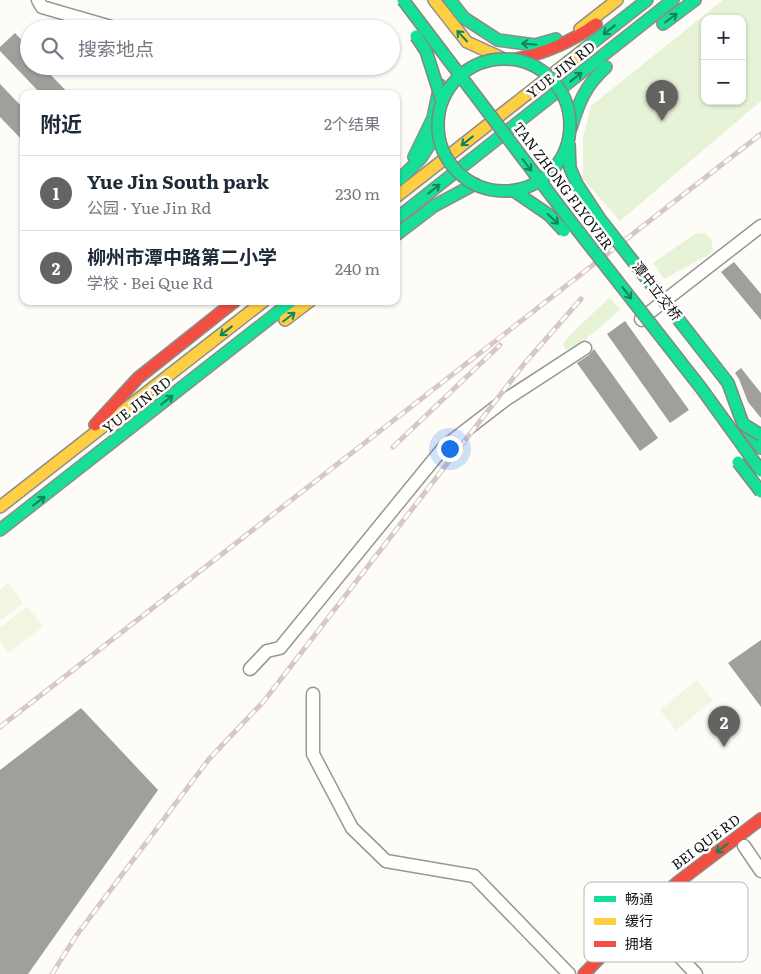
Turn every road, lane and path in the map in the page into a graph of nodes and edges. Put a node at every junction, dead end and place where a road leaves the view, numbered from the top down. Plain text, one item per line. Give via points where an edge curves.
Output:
1 (38, 0) edge
2 (416, 0) edge
3 (434, 0) edge
4 (450, 0) edge
5 (617, 0) edge
6 (627, 0) edge
7 (647, 0) edge
8 (673, 0) edge
9 (695, 0) edge
10 (398, 2) edge
11 (87, 20) edge
12 (656, 30) dead end
13 (624, 53) dead end
14 (502, 58) junction
15 (516, 59) junction
16 (442, 101) junction
17 (571, 128) junction
18 (438, 132) junction
19 (569, 141) junction
20 (400, 170) edge
21 (400, 179) edge
22 (475, 184) junction
23 (514, 191) junction
24 (400, 194) edge
25 (400, 216) edge
26 (761, 226) edge
27 (400, 232) edge
28 (229, 305) edge
29 (236, 305) edge
30 (259, 305) edge
31 (287, 305) edge
32 (305, 305) edge
33 (659, 306) junction
34 (645, 335) dead end
35 (585, 348) dead end
36 (230, 364) dead end
37 (734, 401) junction
38 (700, 406) dead end
39 (714, 416) junction
40 (742, 424) junction
41 (147, 429) dead end
42 (734, 433) junction
43 (761, 435) edge
44 (761, 448) edge
45 (68, 455) junction
46 (79, 469) junction
47 (761, 471) edge
48 (761, 478) edge
49 (761, 492) edge
50 (0, 507) edge
51 (0, 530) edge
52 (250, 669) dead end
53 (313, 694) dead end
54 (761, 819) edge
55 (756, 838) dead end
56 (744, 846) junction
57 (761, 871) edge
58 (678, 882) edge
59 (697, 882) edge
60 (595, 962) edge
61 (610, 962) edge
62 (685, 962) edge
63 (569, 974) edge
64 (584, 974) edge
65 (598, 974) edge
66 (696, 974) edge

1 - 11 street via 42,7
2 - 40 main road, 潭中立交桥, bridge via 552,181
14 -> 3 main road via 467,42
5 -> 4 main road via 575,33 535,45 498,40 464,18
6 - 15 main road via 568,43 539,55
7 -> 24 main road, YUE JIN RD
25 -> 8 main road, YUE JIN RD
12 -> 9 main road
10 - 16 main road, bridge via 426,51
10 - 20 main road via 428,40 441,78 433,118 413,160
10 -> 42 main road, TAN ZHONG FLYOVER, bridge
13 - 17 main road via 591,81 582,95
14 - 15 main road, bridge
14 - 16 main road, bridge via 465,70 447,90
15 - 17 main road, bridge via 538,68 556,84 568,105
16 - 18 main road, bridge
17 - 19 main road, bridge
18 - 21 main road via 430,147
18 - 22 main road, bridge via 450,163
19 - 23 main road, bridge via 558,165 549,174
19 - 40 main road, bridge via 570,168 577,184 600,219 728,383
22 - 23 main road, bridge
22 - 27 main road via 434,206
23 -> 34 main road, bridge via 560,226
26 - 33 street
28 - 45 main road via 138,378
29 - 45 main road via 128,392
30 -> 45 main road, YUE JIN RD
46 -> 31 main road, YUE JIN RD
36 -> 32 main road
33 - 37 street
33 - 39 street via 641,319
35 - 52 street via 505,400 444,447 280,648 266,651
37 - 39 street
37 - 43 street
38 - 42 main road via 706,414
39 - 48 street
40 - 43 main road, bridge
40 - 44 main road, 潭中立交桥
41 - 46 main road
42 - 47 main road, TAN ZHONG FLYOVER, bridge
42 - 49 main road, bridge via 738,462
45 - 50 main road, YUE JIN RD
51 -> 46 main road, YUE JIN RD
53 - 63 street via 313,754 352,828 386,861 474,876
54 -> 58 main road, BEI QUE RD
55 - 56 main road, BEI QUE RD
56 - 57 street
56 - 59 main road, BEI QUE RD
60 -> 64 main road, BEI QUE RD
61 - 65 main road, BEI QUE RD
62 - 66 street

